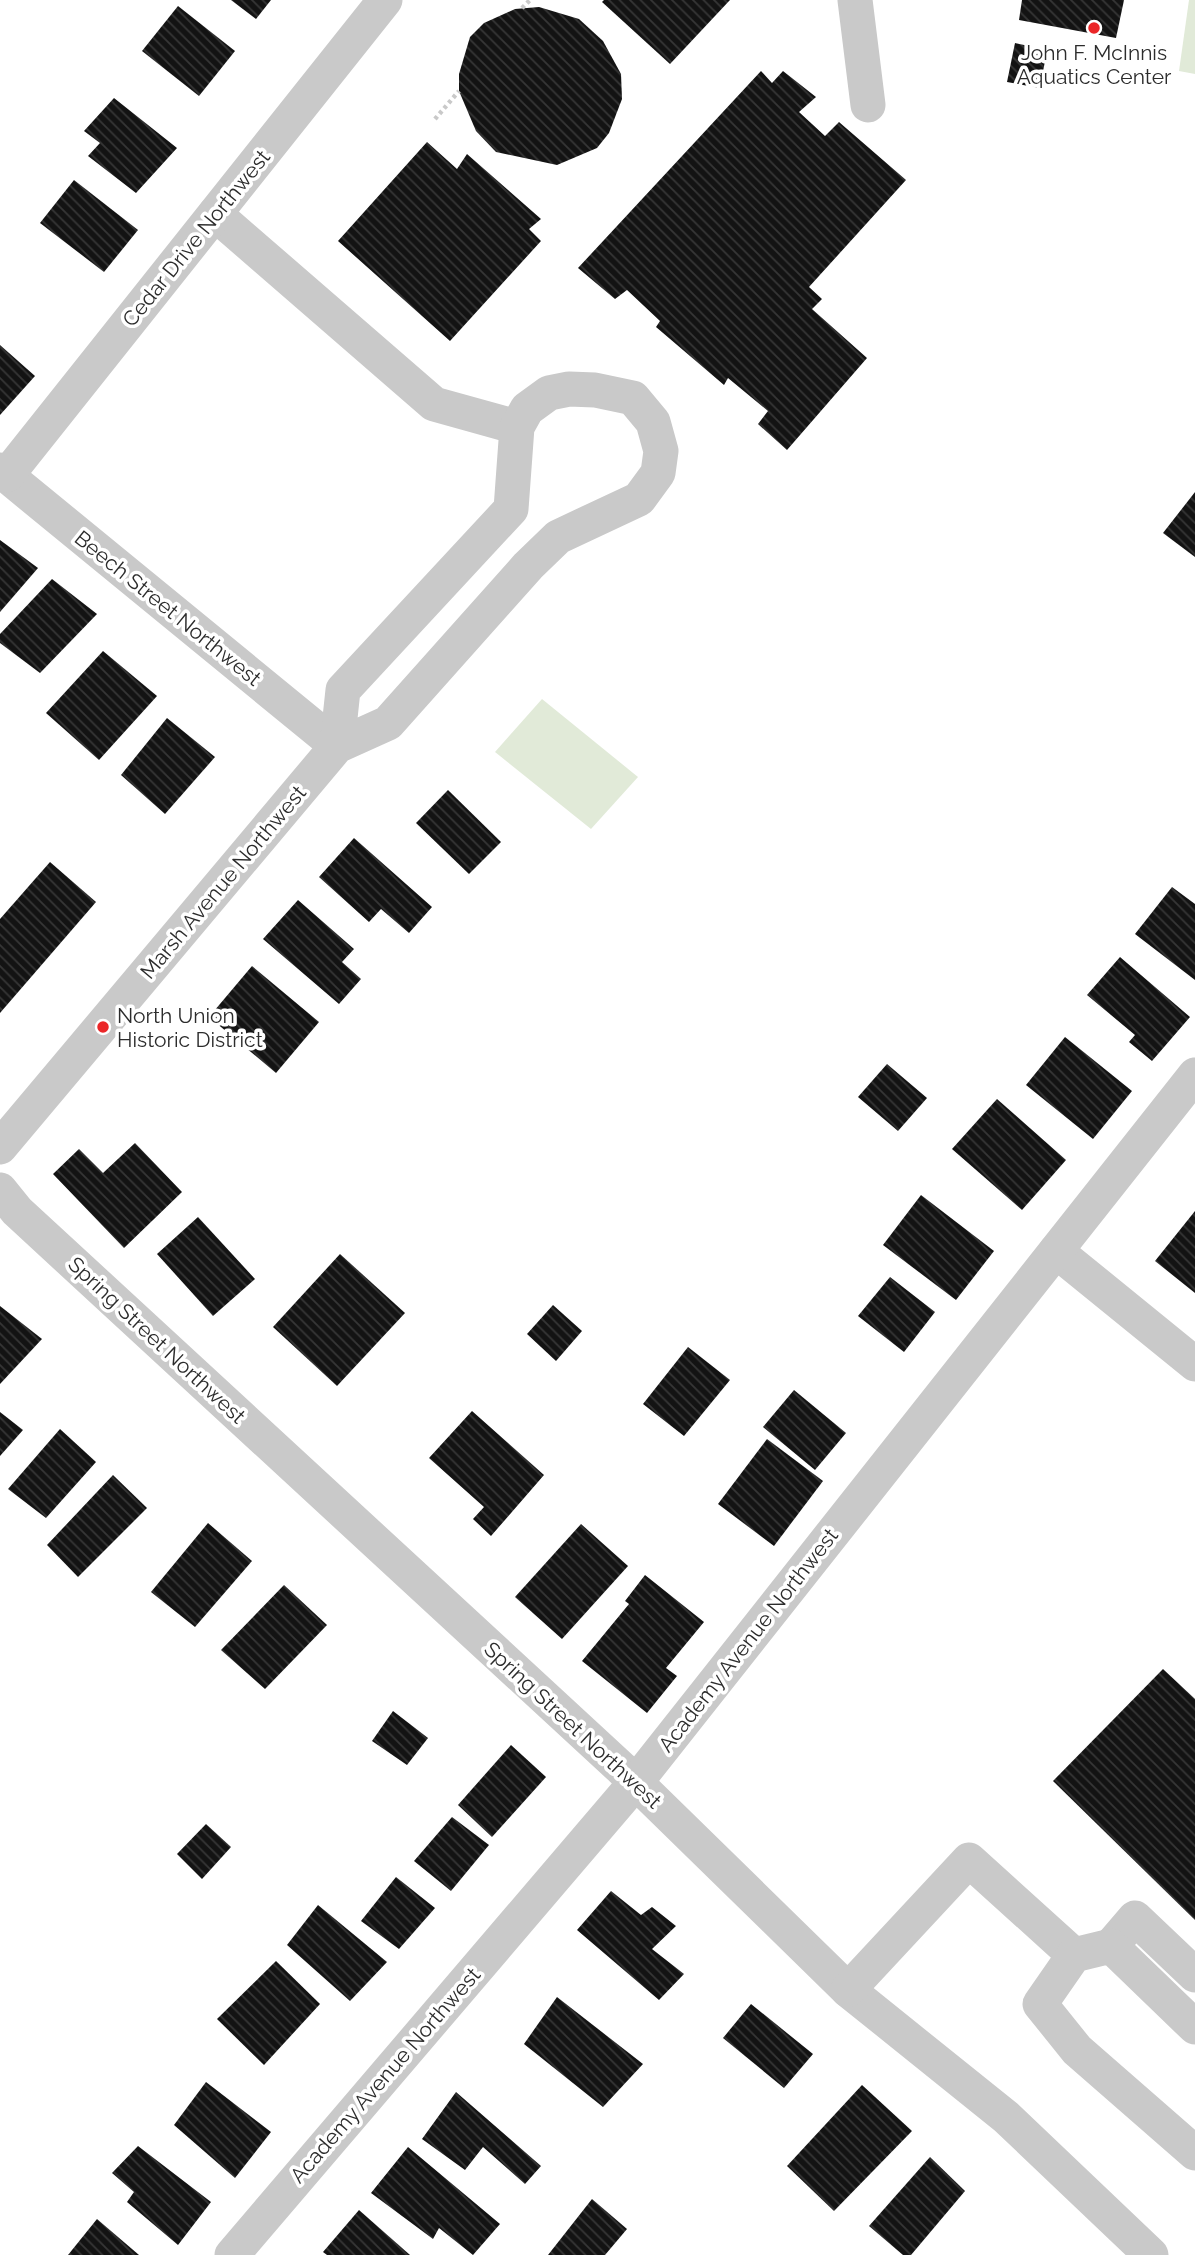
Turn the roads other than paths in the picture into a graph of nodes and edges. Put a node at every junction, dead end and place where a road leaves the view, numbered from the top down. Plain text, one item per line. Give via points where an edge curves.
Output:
1 (385, 0) edge
2 (855, 0) edge
3 (868, 105) dead end
4 (215, 214) junction
5 (517, 427) junction
6 (3, 472) edge
7 (484, 539) junction
8 (523, 571) junction
9 (337, 746) junction
10 (1195, 1075) edge
11 (0, 1147) edge
12 (0, 1190) edge
13 (1056, 1251) junction
14 (1195, 1364) edge
15 (636, 1782) junction
16 (1111, 1946) junction
17 (1074, 1955) junction
18 (1195, 1975) edge
19 (848, 1990) junction
20 (1195, 2027) edge
21 (1195, 2153) edge
22 (232, 2255) edge
23 (1151, 2255) edge

1 - 4 street, Cedar Drive Northwest
2 - 3 street
4 - 5 street via 434,404
4 - 6 street, Cedar Drive Northwest
5 - 7 street via 511,509
5 - 8 street via 527,409 549,394 569,389 619,393 645,410 660,437 662,451 658,472 639,499 558,537
6 - 9 street, Beech Street Northwest
7 - 8 street
7 - 9 street via 343,690
8 - 9 street via 388,723
9 - 11 street, Marsh Avenue Northwest
10 - 13 street, Academy Avenue Northwest
12 - 15 street, Spring Street Northwest via 17,1211
13 - 14 street
13 - 15 street, Academy Avenue Northwest
15 - 19 street, Spring Street Northwest
15 - 22 street, Academy Avenue Northwest
16 - 17 street
16 - 18 street via 1135,1918
16 - 20 street
17 - 19 street via 969,1860
17 - 21 street via 1040,2004 1077,2050
19 - 23 street, Spring Street Northwest via 1006,2117

